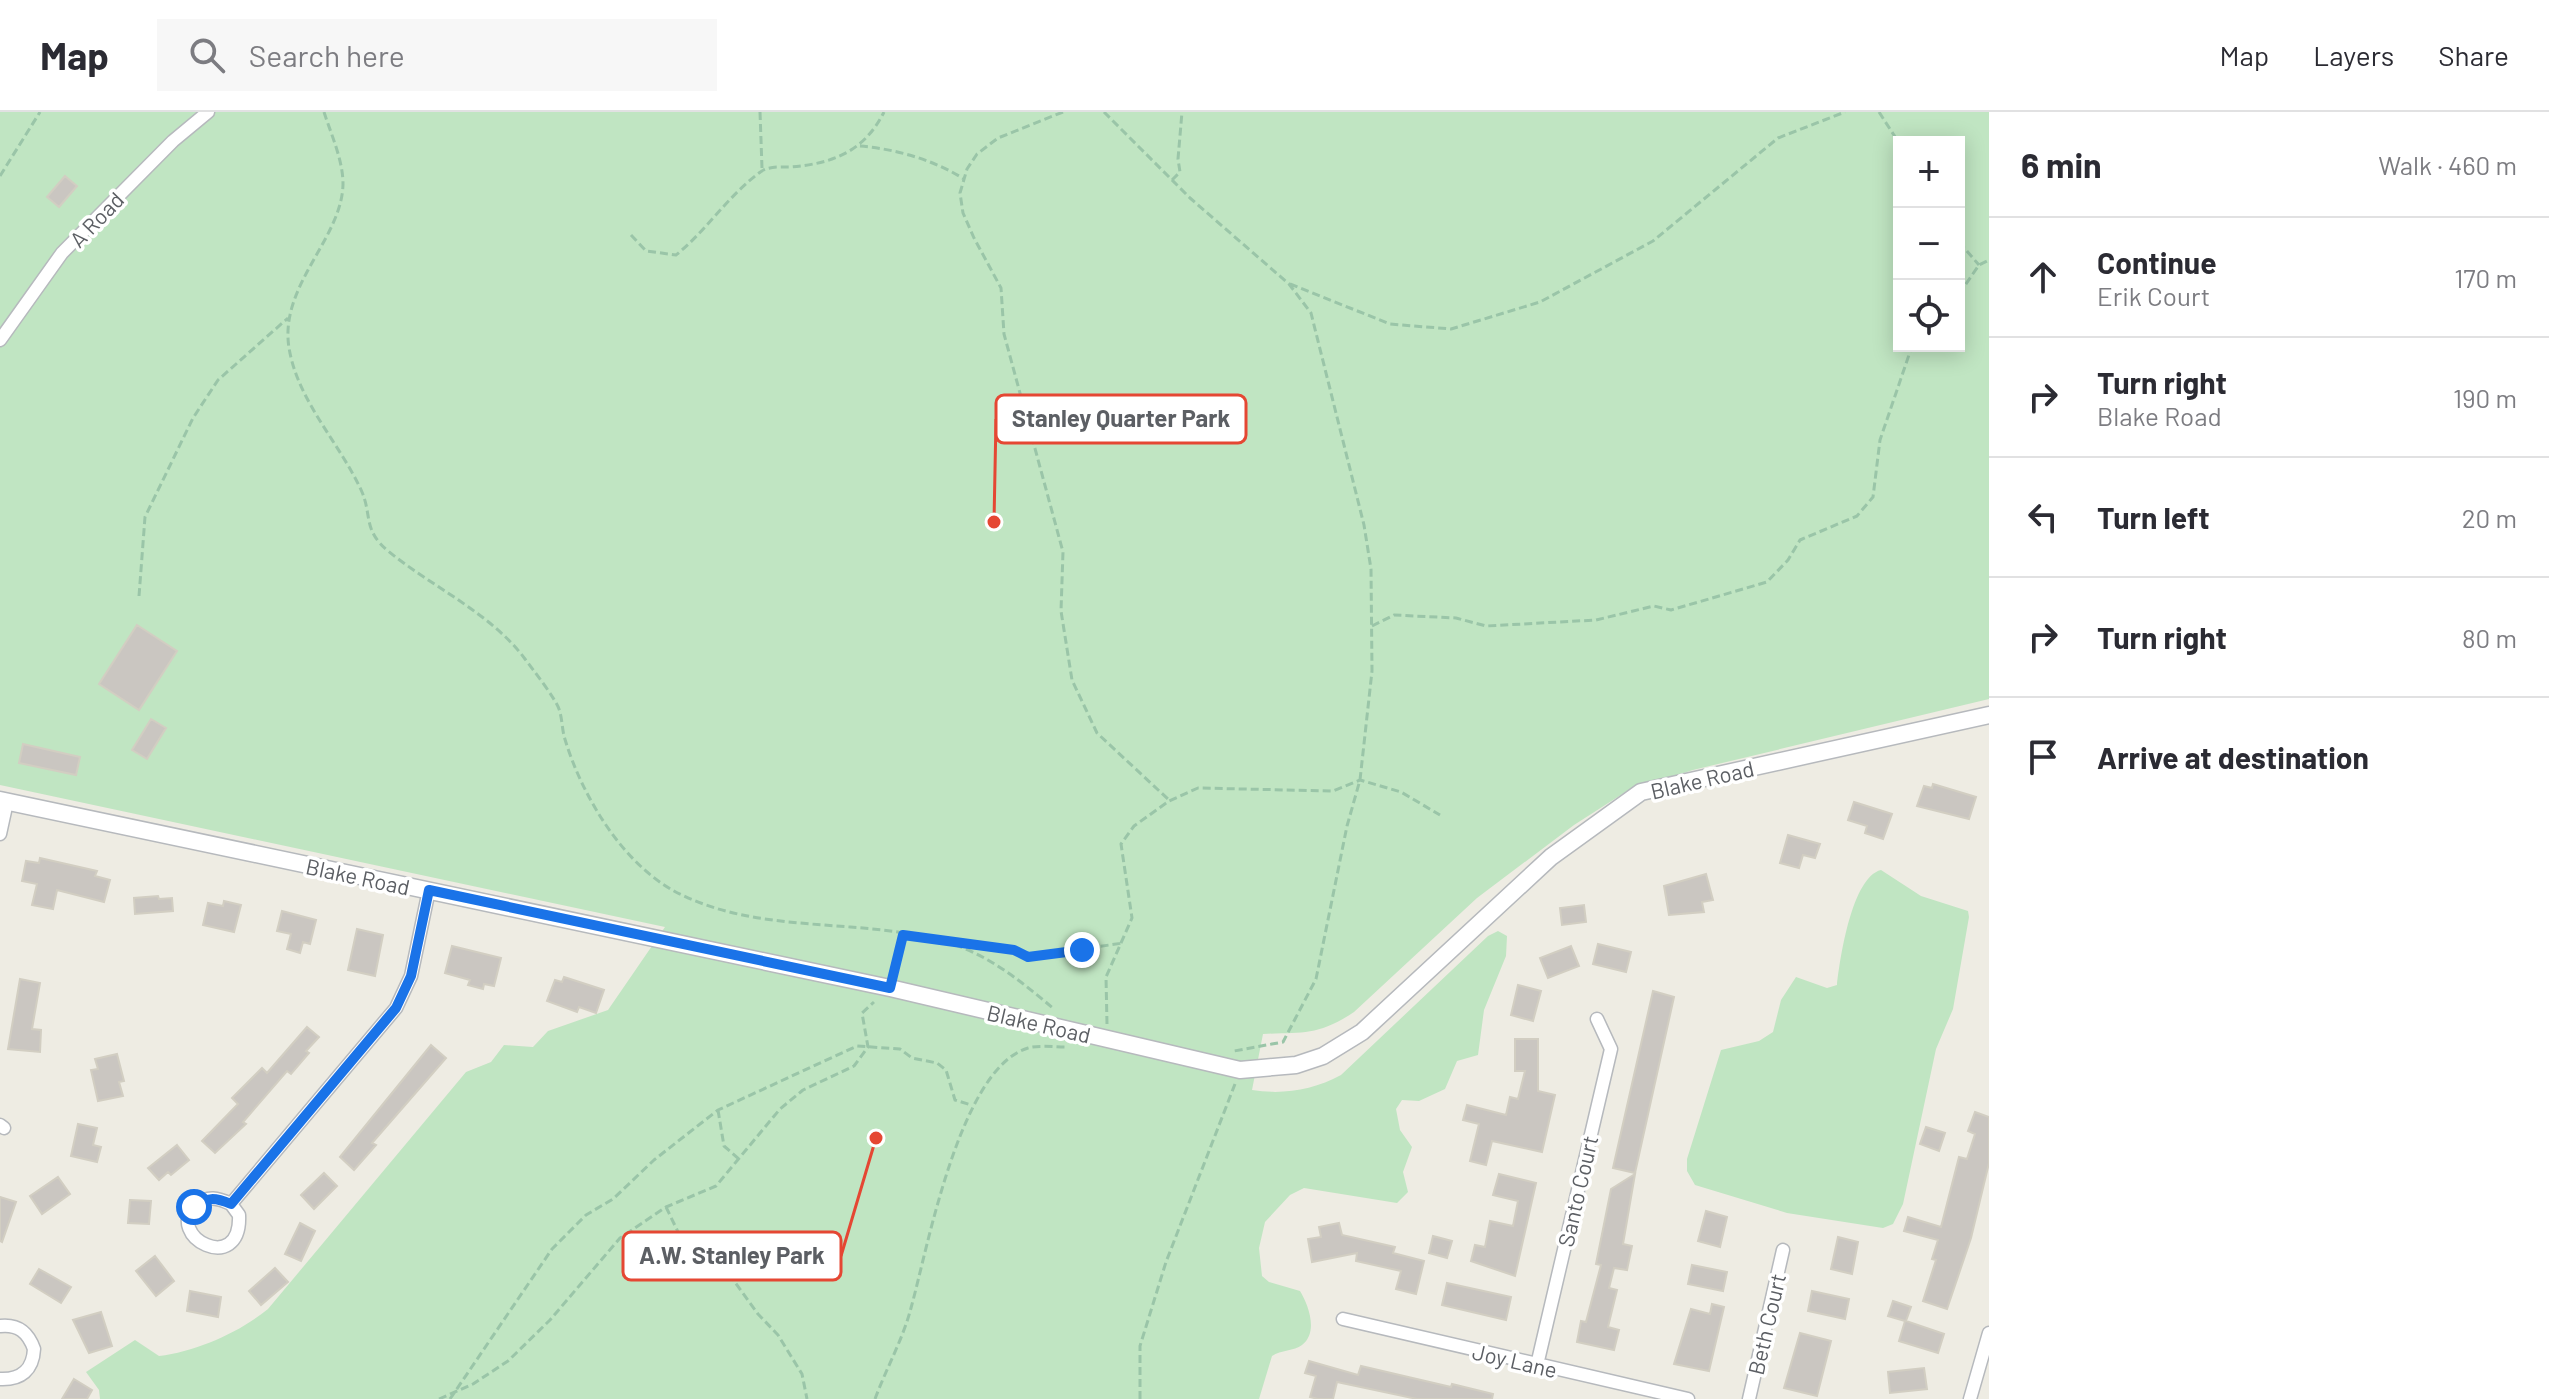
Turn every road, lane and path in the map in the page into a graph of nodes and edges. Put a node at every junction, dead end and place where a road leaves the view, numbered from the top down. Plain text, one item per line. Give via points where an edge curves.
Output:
1 (40, 112) edge
2 (208, 112) edge
3 (324, 112) edge
4 (760, 112) edge
5 (884, 112) edge
6 (1063, 112) edge
7 (1104, 112) edge
8 (1182, 112) edge
9 (1845, 112) edge
10 (1879, 112) edge
11 (1894, 136) edge
12 (860, 146) junction
13 (762, 170) junction
14 (0, 176) edge
15 (964, 179) junction
16 (1172, 180) junction
17 (631, 235) dead end
18 (1965, 249) edge
19 (1989, 260) edge
20 (1979, 265) junction
21 (1289, 284) junction
22 (1965, 285) edge
23 (288, 318) junction
24 (0, 340) edge
25 (1910, 352) edge
26 (139, 596) dead end
27 (1372, 626) junction
28 (1989, 715) edge
29 (1360, 780) junction
30 (3, 801) edge
31 (1169, 801) junction
32 (1440, 815) dead end
33 (0, 834) edge
34 (429, 890) junction
35 (903, 935) junction
36 (947, 942) junction
37 (1123, 943) junction
38 (890, 988) junction
39 (1597, 1019) dead end
40 (1083, 1033) junction
41 (868, 1047) junction
42 (1071, 1047) dead end
43 (1225, 1051) dead end
44 (1240, 1070) junction
45 (971, 1105) junction
46 (718, 1110) junction
47 (739, 1159) junction
48 (231, 1204) junction
49 (666, 1207) junction
50 (1783, 1250) dead end
51 (1343, 1319) dead end
52 (0, 1326) edge
53 (1989, 1333) edge
54 (1537, 1365) junction
55 (0, 1379) edge
56 (457, 1391) junction
57 (439, 1399) edge
58 (450, 1399) edge
59 (807, 1399) edge
60 (875, 1399) edge
61 (1140, 1399) edge
62 (1688, 1399) edge
63 (1749, 1399) edge
64 (1970, 1399) edge

1 - 14 path
2 - 24 street, A Road via 62,253
3 - 23 path via 343,185
4 - 13 path
5 - 12 path
6 - 15 path via 998,138 977,154
7 - 16 path
8 - 16 path via 1180,172
9 - 21 path via 1778,138 1653,241 1525,306 1451,329 1390,324
10 - 11 path
12 - 13 path via 828,161
12 - 15 path via 935,162
13 - 17 path via 676,255 646,251
15 - 31 path via 963,213 1001,288 1004,334 1063,552 1061,611 1069,671 1097,733
16 - 21 path
18 - 20 path
19 - 20 path
20 - 22 path
21 - 27 path via 1311,313 1364,525
23 - 26 path via 218,380 193,418 145,517
23 - 35 path via 289,348 299,383 361,491 367,525 386,550 501,632 525,659 558,706 586,793 652,877 682,895 742,916
25 - 27 path via 1880,440 1873,497 1857,516 1800,540 1767,582 1671,610 1654,606 1596,620 1486,626 1456,618 1394,615
27 - 29 path
28 - 44 street, Blake Road via 1641,792 1551,857 1362,1032 1323,1056 1296,1065
29 - 31 path via 1324,791 1198,788
29 - 32 path via 1401,792
29 - 43 path via 1306,1004 1283,1042
30 - 33 street
30 - 34 street, Blake Road
31 - 37 path via 1134,826 1121,844 1132,918
34 - 38 street, Blake Road
34 - 48 street via 411,976 396,1008
35 - 36 path
35 - 38 path
36 - 37 path via 1014,950 1028,957
36 - 40 path via 1011,974
37 - 40 path via 1106,977 1106,1030
38 - 40 street, Blake Road
38 - 41 path via 862,1013
39 - 54 street, Santo Court via 1611,1049
40 - 44 street, Blake Road
41 - 45 path via 900,1049 912,1058 937,1063 946,1070 955,1100
41 - 46 path via 857,1046
41 - 47 path via 854,1066 803,1090 780,1109
42 - 45 path via 1029,1048 1009,1059
44 - 61 path via 1166,1262 1140,1346
45 - 60 path via 928,1235 910,1312
46 - 47 path via 724,1146
46 - 56 path via 613,1199 586,1215 552,1249
47 - 49 path via 716,1186
48 - 48 street via 216,1197 194,1207 190,1231 199,1243 226,1246 235,1237 239,1215
49 - 56 path via 620,1238 508,1361
49 - 59 path via 680,1236 713,1252 778,1335 802,1374
50 - 63 street, Beth Court
51 - 54 street, Joy Lane
52 - 55 street via 23,1330 34,1349 29,1369 21,1376
53 - 64 street
54 - 62 street, Joy Lane
56 - 57 path
56 - 58 path

